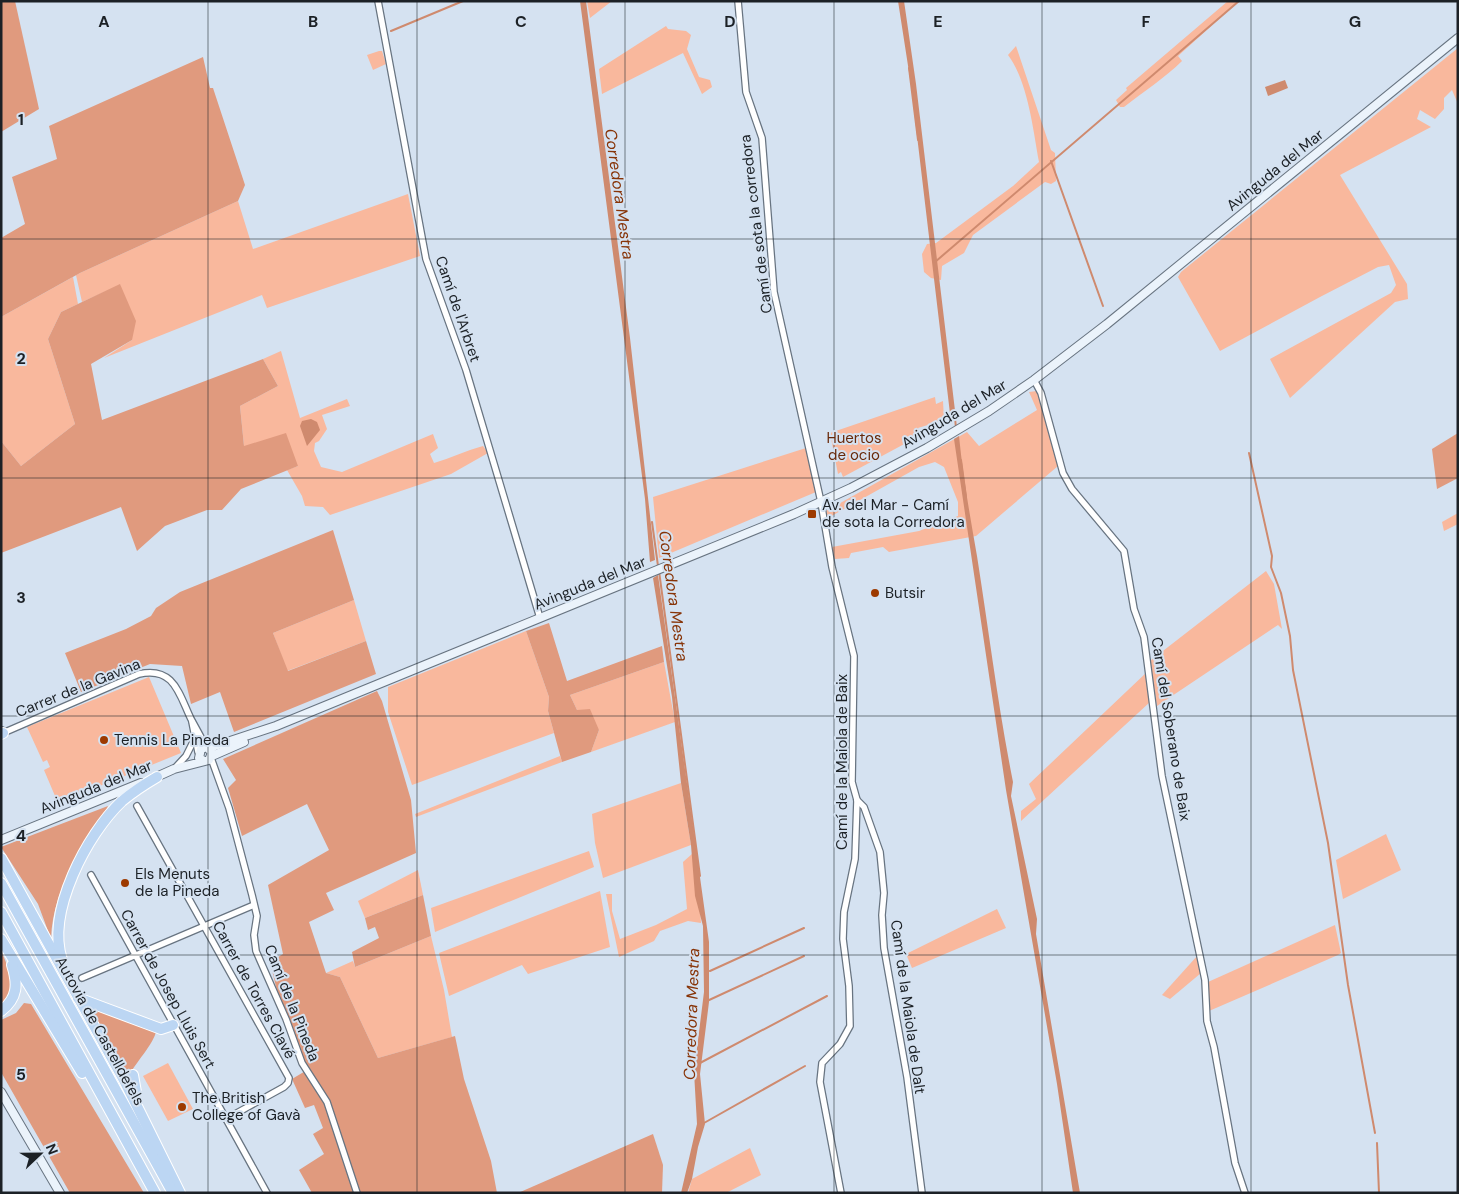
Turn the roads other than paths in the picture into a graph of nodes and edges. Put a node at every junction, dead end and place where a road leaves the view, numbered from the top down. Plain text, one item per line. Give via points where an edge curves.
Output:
1 (378, 1) edge
2 (738, 1) edge
3 (1458, 38) edge
4 (1034, 380) junction
5 (821, 502) junction
6 (540, 618) junction
7 (182, 697) joint
8 (192, 720) junction
9 (2, 732) edge
10 (195, 738) junction
11 (206, 754) junction
12 (174, 770) junction
13 (157, 777) junction
14 (857, 800) junction
15 (137, 806) dead end
16 (1, 840) edge
17 (1, 858) edge
18 (92, 876) dead end
19 (1, 883) edge
20 (254, 904) junction
21 (1, 912) edge
22 (204, 926) junction
23 (1, 940) edge
24 (135, 955) junction
25 (82, 978) dead end
26 (70, 984) junction
27 (78, 998) junction
28 (1, 1011) edge
29 (174, 1025) junction
30 (133, 1075) dead end
31 (1, 1092) edge
32 (226, 1120) junction
33 (151, 1131) junction
34 (134, 1156) junction
35 (60, 1193) edge
36 (155, 1193) edge
37 (172, 1193) edge
38 (180, 1193) edge
39 (267, 1193) edge
40 (357, 1193) edge
41 (841, 1193) edge
42 (922, 1193) edge
43 (1245, 1193) edge

1 - 6 street, Camí de l'Arbret via 426,259 466,370
2 - 5 street, Camí de sota la corredora via 746,92 762,138 774,292
3 - 4 street, Avinguda del Mar
4 - 5 street, Avinguda del Mar via 949,436
4 - 43 street, Camí del Soberano de Baix via 1041,393 1063,473 1072,489 1124,551 1134,609 1144,637 1162,776 1205,980 1207,1021 1235,1163
5 - 6 street, Avinguda del Mar
5 - 14 street, Camí de la Maiola de Baix via 832,567 854,656 852,782
6 - 11 street, Avinguda del Mar
7 - 8 street, Camí de la Pineda
7 - 9 street, Carrer de la Gavina via 172,681 147,672
8 - 10 street, Camí de la Pineda
8 - 11 street, Camí de la Pineda
10 - 11 street, Camí de la Pineda
10 - 12 street
11 - 12 street, Avinguda del Mar
11 - 20 street, Camí de la Pineda via 229,808
12 - 13 street, Avinguda del Mar
13 - 16 street, Avinguda del Mar
13 - 26 highway via 116,808 88,848 64,895 58,918 58,944
14 - 41 street, Camí de la Maiola de Baix via 855,859 844,912 843,939 850,986 850,1026 840,1044 822,1064 820,1082
14 - 42 street, Camí de la Maiola de Dalt via 864,807 880,852 884,948
15 - 22 street, Carrer de Torres Clavé
17 - 26 highway
18 - 24 street, Carrer de Josep Lluis Sert
19 - 37 highway, Autovia de Castelldefels
20 - 22 street
20 - 40 street, Camí de la Pineda via 257,916 254,934 260,962 302,1063 328,1102
21 - 34 highway, Autovia de Castelldefels
22 - 24 street
22 - 32 street, Carrer de Torres Clavé via 288,1078 288,1083
23 - 28 highway via 17,987 13,1000
23 - 34 highway
24 - 25 street
24 - 29 street, Carrer de Josep Lluis Sert
26 - 27 highway
27 - 29 highway via 161,1029
27 - 33 highway
29 - 32 street, Carrer de Josep Lluis Sert
30 - 33 highway via 133,1085
31 - 35 street
32 - 39 street, Carrer de Josep Lluis Sert
33 - 38 highway
34 - 36 highway, Autovia de Castelldefels

